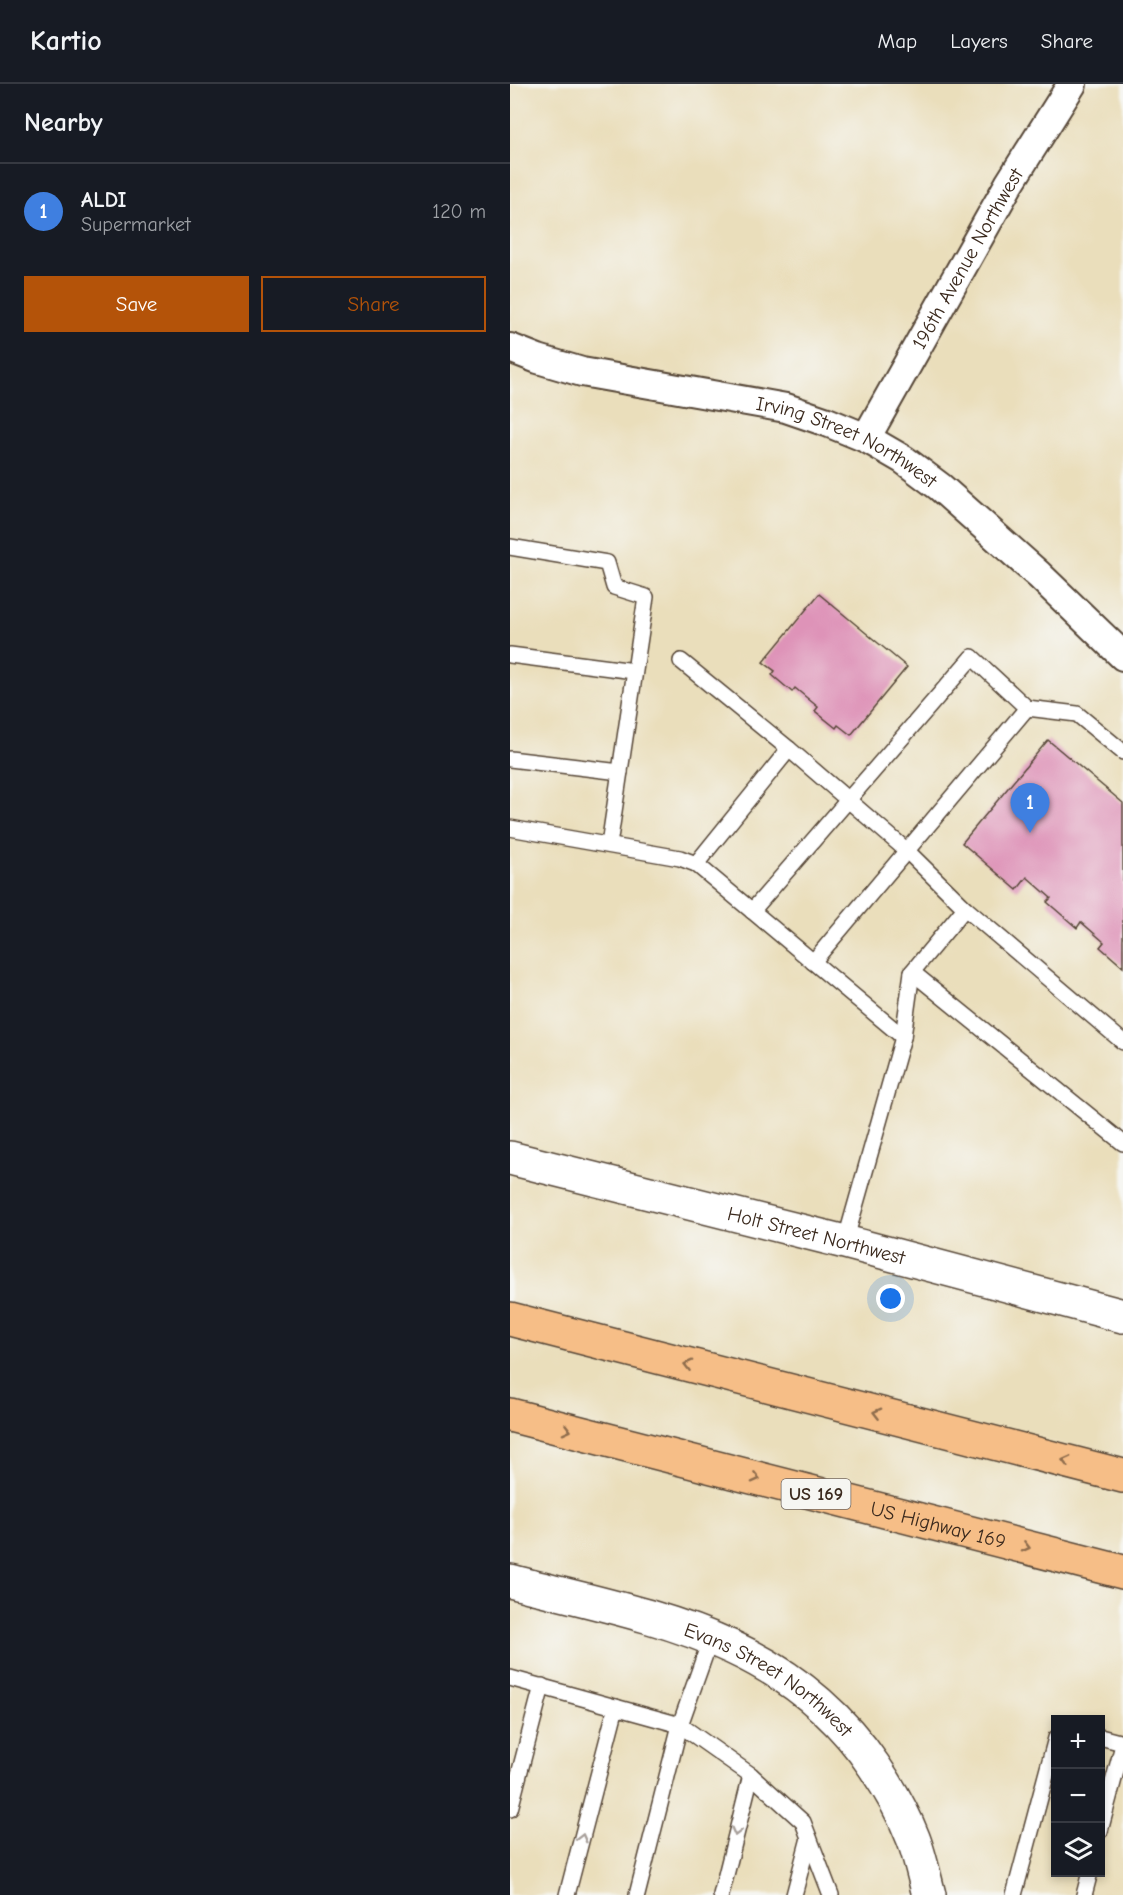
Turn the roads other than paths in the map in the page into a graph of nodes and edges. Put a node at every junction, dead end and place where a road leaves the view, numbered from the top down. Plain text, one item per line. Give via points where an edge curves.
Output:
1 (1072, 84) edge
2 (510, 348) edge
3 (867, 438) junction
4 (510, 547) edge
5 (510, 655) edge
6 (1123, 656) edge
7 (681, 661) dead end
8 (634, 672) junction
9 (1027, 708) junction
10 (789, 749) junction
11 (1123, 752) edge
12 (510, 759) edge
13 (620, 772) junction
14 (848, 800) junction
15 (510, 828) edge
16 (609, 845) junction
17 (906, 850) junction
18 (696, 864) junction
19 (965, 908) junction
20 (752, 911) junction
21 (813, 962) junction
22 (912, 972) junction
23 (903, 1038) junction
24 (1123, 1042) edge
25 (1123, 1143) edge
26 (510, 1158) edge
27 (844, 1242) junction
28 (1123, 1316) edge
29 (510, 1319) edge
30 (510, 1415) edge
31 (1123, 1476) edge
32 (1123, 1572) edge
33 (510, 1581) edge
34 (711, 1638) junction
35 (510, 1678) edge
36 (542, 1686) junction
37 (616, 1707) junction
38 (680, 1725) junction
39 (1105, 1738) edge
40 (1123, 1744) edge
41 (1051, 1757) edge
42 (751, 1775) junction
43 (510, 1809) edge
44 (1103, 1823) edge
45 (809, 1838) junction
46 (1089, 1877) edge
47 (567, 1895) edge
48 (637, 1895) edge
49 (720, 1895) edge
50 (794, 1895) edge
51 (831, 1895) edge
52 (929, 1895) edge
53 (1014, 1895) edge
54 (1084, 1895) edge

1 - 3 street, 196th Avenue Northwest via 1009,184
2 - 3 street, Irving Street Northwest via 582,372 786,408
3 - 6 street, Irving Street Northwest via 940,487
4 - 8 lane via 607,564 614,586 646,597
5 - 8 lane
7 - 10 lane
8 - 13 lane
9 - 11 lane via 1077,714
9 - 14 lane via 972,657
9 - 17 lane
10 - 14 lane
10 - 18 lane
12 - 13 lane
13 - 16 lane
14 - 17 lane
14 - 20 lane
15 - 16 lane
16 - 18 lane
17 - 19 lane
17 - 21 lane
18 - 20 lane
19 - 22 lane
19 - 24 lane
20 - 21 lane
21 - 23 lane
22 - 23 lane
22 - 25 lane
23 - 27 lane
26 - 27 street, Holt Street Northwest
27 - 28 street, Holt Street Northwest
31 -> 29 highway
30 -> 32 highway, US Highway 169 / US 169
33 - 34 street, Evans Street Northwest via 662,1620
34 - 38 lane
34 - 52 street, Evans Street Northwest via 784,1674 837,1719 863,1749 899,1807 913,1838
35 - 36 lane
36 - 37 lane
36 - 43 lane
37 - 38 lane
47 -> 37 lane
38 - 42 lane
38 - 48 lane
39 - 40 lane
40 - 44 lane
41 - 53 lane
42 - 45 lane via 803,1822
42 -> 49 lane
45 - 50 lane
45 - 51 lane
46 - 54 lane

